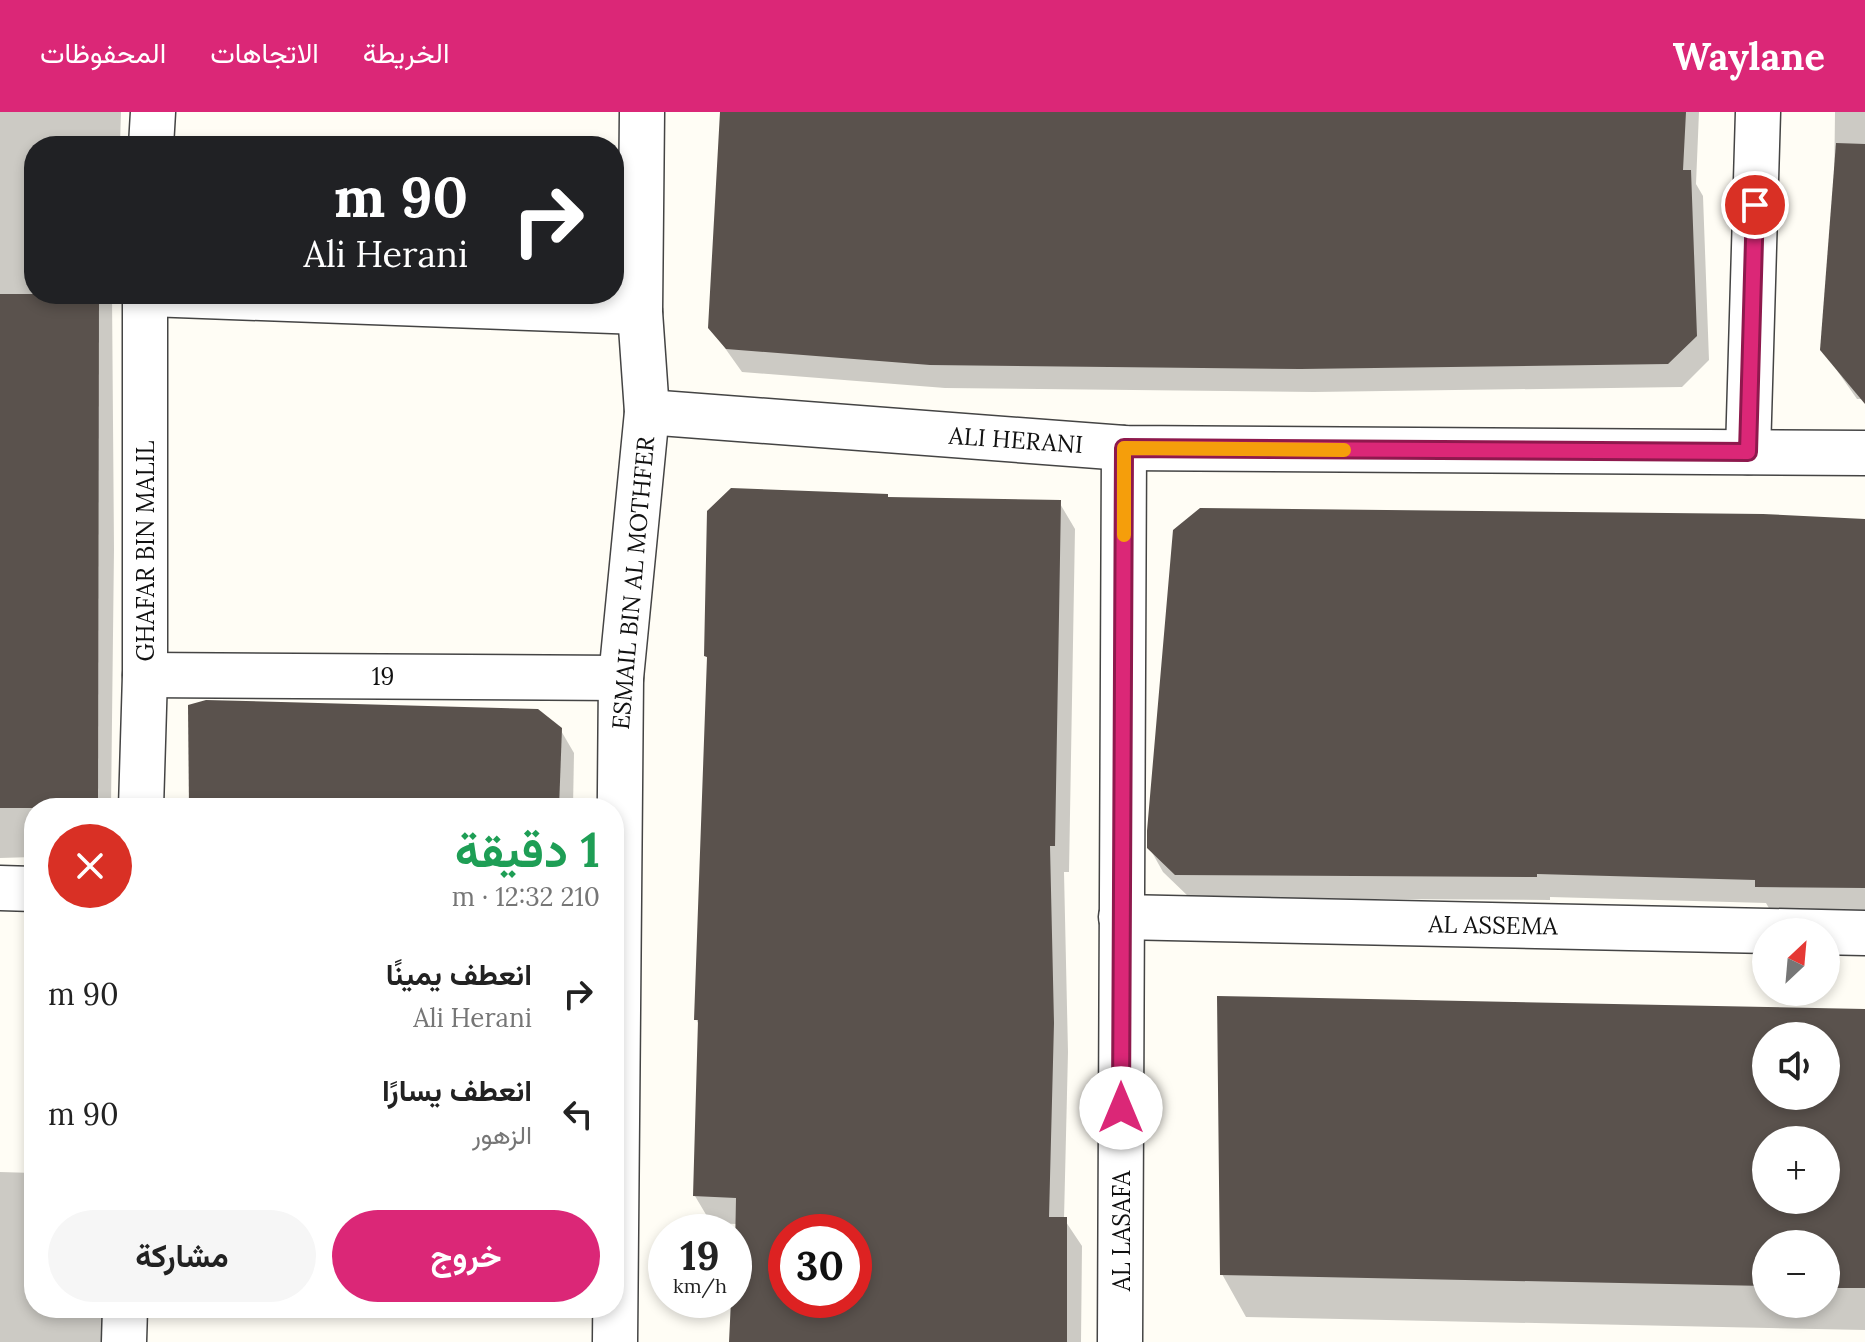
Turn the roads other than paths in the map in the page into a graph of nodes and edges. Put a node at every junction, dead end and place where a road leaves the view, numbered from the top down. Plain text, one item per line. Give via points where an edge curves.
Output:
1 (153, 112) edge
2 (642, 112) edge
3 (1758, 112) edge
4 (152, 136) edge
5 (147, 304) edge
6 (421, 304) edge
7 (640, 312) junction
8 (647, 412) junction
9 (1124, 448) junction
10 (1748, 452) junction
11 (1865, 453) edge
12 (145, 675) junction
13 (621, 678) junction
14 (141, 798) edge
15 (620, 798) edge
16 (0, 888) edge
17 (24, 889) edge
18 (1121, 917) junction
19 (1865, 933) edge
20 (125, 1318) edge
21 (615, 1318) edge
22 (124, 1342) edge
23 (615, 1342) edge
24 (1120, 1342) edge

1 - 4 street
2 - 7 street, ESMAIL BIN AL MOTHFER
3 - 10 street
5 - 12 street, GHAFAR BIN MALIL
6 - 7 street
7 - 8 street, ESMAIL BIN AL MOTHFER
8 - 9 street, ALI HERANI
8 - 13 street, ESMAIL BIN AL MOTHFER
9 - 10 street, ALI HERANI
9 - 18 street, AL LASAFA
10 - 11 street, ALI HERANI
12 - 13 street, 19
12 - 14 street, GHAFAR BIN MALIL
13 - 15 street, ESMAIL BIN AL MOTHFER
16 - 17 street
18 - 19 street, AL ASSEMA
18 - 24 street, AL LASAFA
20 - 22 street
21 - 23 street, ESMAIL BIN AL MOTHFER

